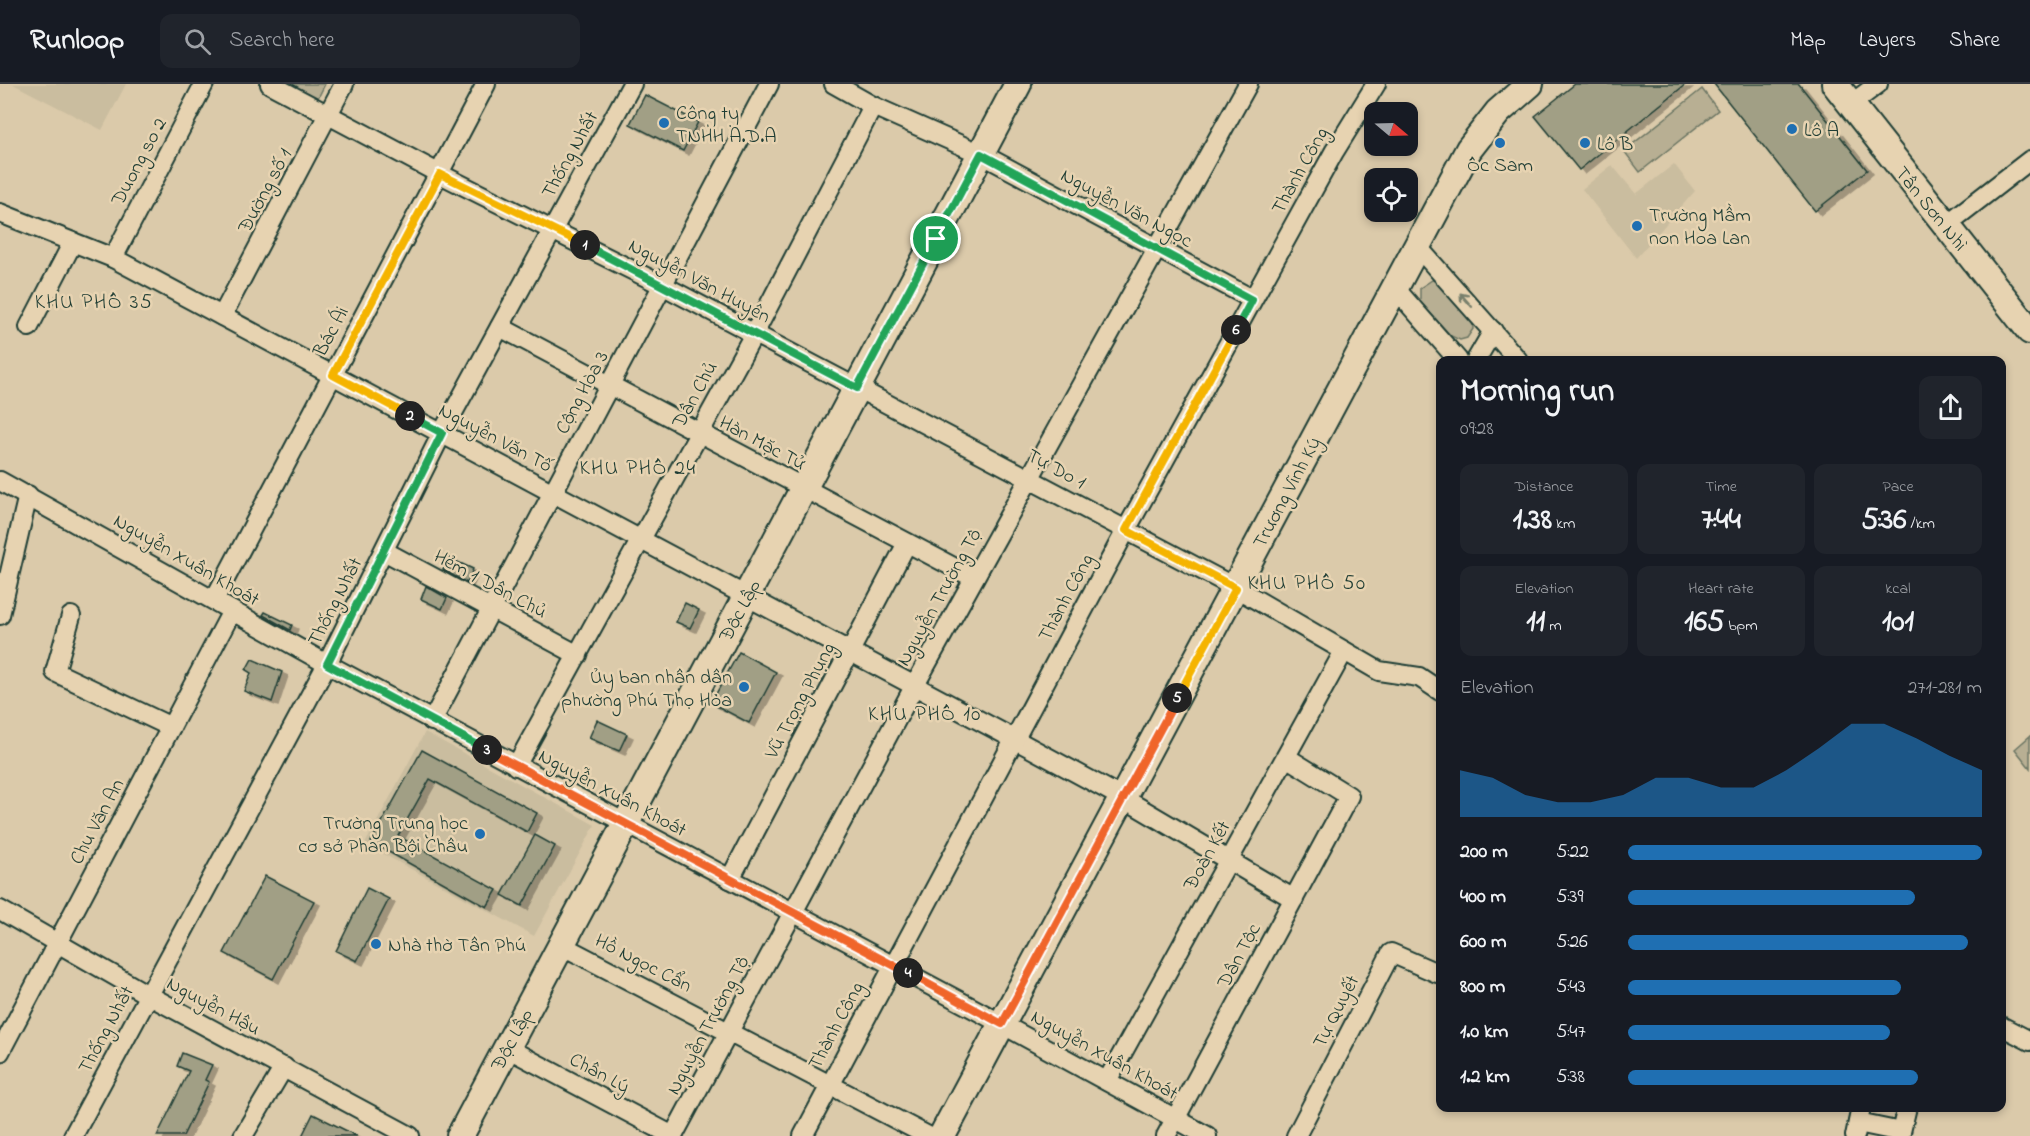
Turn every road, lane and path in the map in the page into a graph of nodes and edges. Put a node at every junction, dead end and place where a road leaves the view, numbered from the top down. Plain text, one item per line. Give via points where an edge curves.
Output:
1 (204, 84) edge
2 (270, 84) edge
3 (343, 84) edge
4 (486, 84) edge
5 (632, 84) edge
6 (769, 84) edge
7 (834, 84) edge
8 (1018, 84) edge
9 (1248, 84) edge
10 (1376, 84) edge
11 (1530, 84) edge
12 (1835, 84) edge
13 (1878, 84) edge
14 (1851, 104) junction
15 (873, 106) junction
16 (329, 115) junction
17 (981, 154) junction
18 (2030, 160) edge
19 (440, 174) junction
20 (0, 213) edge
21 (1946, 225) junction
22 (553, 228) junction
23 (73, 242) junction
24 (1416, 244) junction
25 (1157, 248) junction
26 (113, 258) junction
27 (662, 285) junction
28 (1394, 287) junction
29 (1252, 300) junction
30 (222, 316) junction
31 (29, 327) dead end
32 (500, 327) junction
33 (1492, 331) junction
34 (2030, 331) edge
35 (753, 334) junction
36 (1454, 356) edge
37 (1478, 356) edge
38 (1514, 356) edge
39 (333, 375) junction
40 (610, 386) junction
41 (857, 388) junction
42 (442, 433) junction
43 (698, 433) junction
44 (1029, 479) junction
45 (0, 481) edge
46 (804, 489) junction
47 (553, 493) junction
48 (28, 495) junction
49 (1126, 530) junction
50 (639, 539) junction
51 (907, 543) junction
52 (384, 551) junction
53 (6, 564) edge
54 (974, 578) junction
55 (1236, 588) junction
56 (747, 596) junction
57 (214, 600) junction
58 (232, 610) junction
59 (493, 610) junction
60 (0, 615) edge
61 (71, 616) dead end
62 (850, 651) junction
63 (1344, 651) junction
64 (578, 655) junction
65 (327, 664) junction
66 (915, 685) junction
67 (1436, 689) edge
68 (432, 721) junction
69 (171, 727) junction
70 (1014, 739) junction
71 (1286, 757) junction
72 (516, 766) junction
73 (1123, 798) junction
74 (626, 824) junction
75 (1229, 860) junction
76 (730, 879) junction
77 (1294, 899) junction
78 (0, 910) edge
79 (793, 913) junction
80 (57, 943) junction
81 (561, 945) junction
82 (892, 965) junction
83 (1436, 974) edge
84 (148, 995) junction
85 (1002, 1024) junction
86 (2006, 1029) edge
87 (729, 1031) junction
88 (2030, 1041) edge
89 (507, 1048) junction
90 (0, 1052) edge
91 (284, 1067) junction
92 (1107, 1081) junction
93 (830, 1084) junction
94 (1906, 1112) edge
95 (1176, 1119) junction
96 (1858, 1122) edge
97 (1901, 1134) edge
98 (73, 1136) edge
99 (243, 1136) edge
100 (410, 1136) edge
101 (460, 1136) edge
102 (673, 1136) edge
103 (803, 1136) edge
104 (928, 1136) edge
105 (942, 1136) edge
106 (1166, 1136) edge
107 (1207, 1136) edge
108 (1296, 1136) edge

1 - 26 street, Duong so 2
2 - 16 street, Nguyễn Văn Huyên
3 - 16 street, Đường số 1
4 - 19 street, Bác Ái
5 - 22 street, Thống Nhất
6 - 27 street, Cộng Hòa 3
7 - 15 street, Nguyễn Văn Ngọc
8 - 17 street, Độc Lập
9 - 25 street, Nguyễn Trường Tộ
10 - 29 street, Thành Công
11 - 24 street, Trương Vĩnh Ký via 1477,136
12 - 14 street, Tân Sơn Nhì
13 - 14 street
14 - 21 street, Tân Sơn Nhì
15 - 17 street, Nguyễn Văn Ngọc
15 - 35 street, Dân Chủ
16 - 19 street, Nguyễn Văn Huyên
16 - 30 street, Đường số 1
17 - 25 street, Nguyễn Văn Ngọc
17 - 41 street, Độc Lập
18 - 21 street
19 - 22 street, Nguyễn Văn Huyên
19 - 39 street, Bác Ái
20 - 23 street, Nguyễn Văn Tố
21 - 34 street, Tân Sơn Nhì
22 - 27 street, Nguyễn Văn Huyên
22 - 32 street, Thống Nhất
23 - 26 street, Nguyễn Văn Tố
23 - 31 street
24 - 28 street, Trương Vĩnh Ký
33 -> 24 street
25 - 29 street, Nguyễn Văn Ngọc
25 - 44 street, Nguyễn Trường Tộ
26 - 30 street, Nguyễn Văn Tố
27 - 35 street, Nguyễn Văn Huyên
27 - 40 street, Cộng Hòa 3
28 - 36 street
28 - 55 street, Trương Vĩnh Ký
29 - 49 street, Thành Công
30 - 39 street, Nguyễn Văn Tố
32 - 40 street, Hàn Mặc Tử
32 - 42 street, Thống Nhất
33 - 37 street
33 - 38 street
35 - 41 street, Nguyễn Văn Huyên
35 - 43 street, Dân Chủ
39 - 42 street, Nguyễn Văn Tố
39 - 57 street, Bác Ái
40 - 43 street, Hàn Mặc Tử
40 - 47 street, Cộng Hòa 3
41 - 44 street, Tự Do 1
41 - 46 street, Độc Lập
42 - 47 street, Nguyễn Văn Tố
42 - 52 street, Thống Nhất
43 - 46 street, Hàn Mặc Tử
43 - 50 street, Dân Chủ
44 - 49 street, Tự Do 1
44 - 54 street, Nguyễn Trường Tộ
45 - 48 street, Nguyễn Xuân Khoát
46 - 51 street, Hàn Mặc Tử
46 - 56 street, Độc Lập
47 - 50 street, Nguyễn Văn Tố
47 - 59 street, Cộng Hòa 3
48 - 53 street
48 - 57 street, Nguyễn Xuân Khoát
49 - 55 street, Tự Do 1
49 - 70 street, Thành Công
50 - 56 street, Nguyễn Văn Tố
50 - 64 street, Dân Chủ
51 - 54 street, Hàn Mặc Tử
51 - 62 street, Vũ Trọng Phụng
52 - 59 street, Hẻm 1 Dân Chủ
52 - 65 street, Thống Nhất
53 - 60 street
54 - 66 street, Nguyễn Trường Tộ
55 - 63 street, Tự Do 1
55 - 73 street, Trương Vĩnh Ký
56 - 62 street, Nguyễn Văn Tố
56 - 74 street, Độc Lập
57 - 58 street, Nguyễn Xuân Khoát
58 - 65 street, Nguyễn Xuân Khoát
58 - 69 street, Chu Văn An
59 - 64 street, Hẻm 1 Dân Chủ
59 - 68 street, Cộng Hòa 3
61 - 69 street via 55,672
62 - 66 street, Nguyễn Văn Tố
62 - 76 street, Vũ Trọng Phụng
63 - 67 street, Tự Do 1 via 1379,671 1419,678
63 - 71 street, Đoàn Kết
64 - 72 street, Dân Chủ
65 - 68 street, Nguyễn Xuân Khoát
65 - 84 street, Thống Nhất
66 - 70 street, Nguyễn Văn Tố
66 - 79 street, Nguyễn Trường Tộ
68 - 72 street, Nguyễn Xuân Khoát
69 - 80 street, Chu Văn An
70 - 73 street, Nguyễn Văn Tố
70 - 82 street, Thành Công
71 - 75 street, Đoàn Kết
71 - 77 street, Dân Tộc via 1349,796
72 - 74 street, Nguyễn Xuân Khoát
73 - 75 street, Nguyễn Văn Tố
73 - 85 street, Trương Vĩnh Ký
74 - 76 street, Nguyễn Xuân Khoát
74 - 81 street, Độc Lập
75 - 77 street, Nguyễn Văn Tố
75 - 92 street, Đoàn Kết
76 - 79 street, Nguyễn Xuân Khoát
77 - 95 street, Dân Tộc
78 - 80 street, Nguyễn Hậu
79 - 82 street, Nguyễn Xuân Khoát
79 - 87 street, Nguyễn Trường Tộ
80 - 84 street, Nguyễn Hậu
80 - 90 street, Chu Văn An
81 - 87 street, Hồ Ngọc Cẩn
81 - 89 street, Độc Lập
82 - 85 street, Nguyễn Xuân Khoát
82 - 93 street, Thành Công
83 - 108 street, Tự Quyết via 1390,952
84 - 91 street, Nguyễn Hậu
84 - 98 street, Thống Nhất
85 - 92 street, Nguyễn Xuân Khoát
85 - 105 street, Trương Vĩnh Ký
86 - 88 street
87 - 93 street, Hồ Ngọc Cẩn
87 - 102 street, Nguyễn Trường Tộ
89 - 101 street, Độc Lập
89 - 102 street, Chân Lý
91 - 99 street
91 - 100 street, Nguyễn Hậu
92 - 95 street, Nguyễn Xuân Khoát
93 - 103 street, Thành Công
93 - 104 street, Hồ Ngọc Cẩn
94 - 97 street
95 - 106 street, Dân Tộc
95 - 107 street, Nguyễn Xuân Khoát
96 - 97 street

